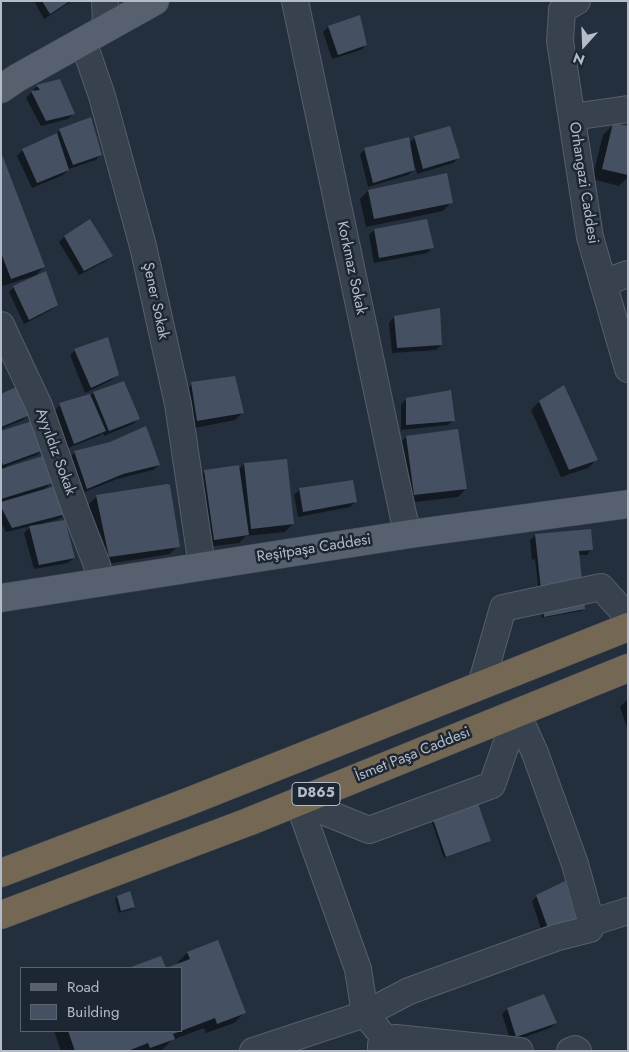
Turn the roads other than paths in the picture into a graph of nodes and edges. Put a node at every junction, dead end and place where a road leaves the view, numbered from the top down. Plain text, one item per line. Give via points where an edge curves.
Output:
1 (106, 1) edge
2 (155, 1) edge
3 (295, 1) edge
4 (577, 1) edge
5 (93, 36) junction
6 (1, 89) edge
7 (628, 109) edge
8 (572, 117) junction
9 (628, 274) edge
10 (603, 283) junction
11 (1, 325) edge
12 (628, 369) edge
13 (628, 504) edge
14 (410, 534) junction
15 (202, 566) junction
16 (102, 582) junction
17 (1, 598) edge
18 (628, 617) edge
19 (628, 627) edge
20 (628, 668) edge
21 (481, 685) junction
22 (517, 713) junction
23 (298, 801) junction
24 (1, 873) edge
25 (628, 911) edge
26 (1, 915) edge
27 (594, 922) junction
28 (365, 1014) junction
29 (385, 1046) edge
30 (253, 1051) edge
31 (520, 1051) edge
32 (570, 1051) edge
33 (578, 1051) edge

1 - 5 street via 106,19
2 - 5 main road
3 - 14 street, Korkmaz Sokak via 404,519
4 - 8 street, Orhangazi Caddesi via 562,10 560,41
5 - 6 main road
5 - 15 street, Şener Sokak via 102,96 143,246 178,404
7 - 8 street
8 - 10 street, Orhangazi Caddesi via 590,237
9 - 10 street
10 - 12 street, Orhangazi Caddesi
11 - 16 street, Ayyıldız Sokak via 39,406
13 - 14 main road, Reşitpaşa Caddesi
14 - 15 main road, Reşitpaşa Caddesi
15 - 16 main road, Reşitpaşa Caddesi
16 - 17 main road, Reşitpaşa Caddesi
18 - 21 street via 601,587 504,608
19 - 21 highway, D865
20 - 22 highway, İsmet Paşa Caddesi / D865
21 - 24 highway, D865
22 - 23 highway, İsmet Paşa Caddesi / D865
22 - 23 street via 492,785 369,830
22 - 27 street via 535,753
23 - 26 highway, İsmet Paşa Caddesi / D865
23 - 28 street via 358,970
25 - 27 street
27 - 28 street via 590,929 555,938 409,991
28 - 29 street
28 - 30 street
29 - 31 street via 396,1038
32 - 33 street

